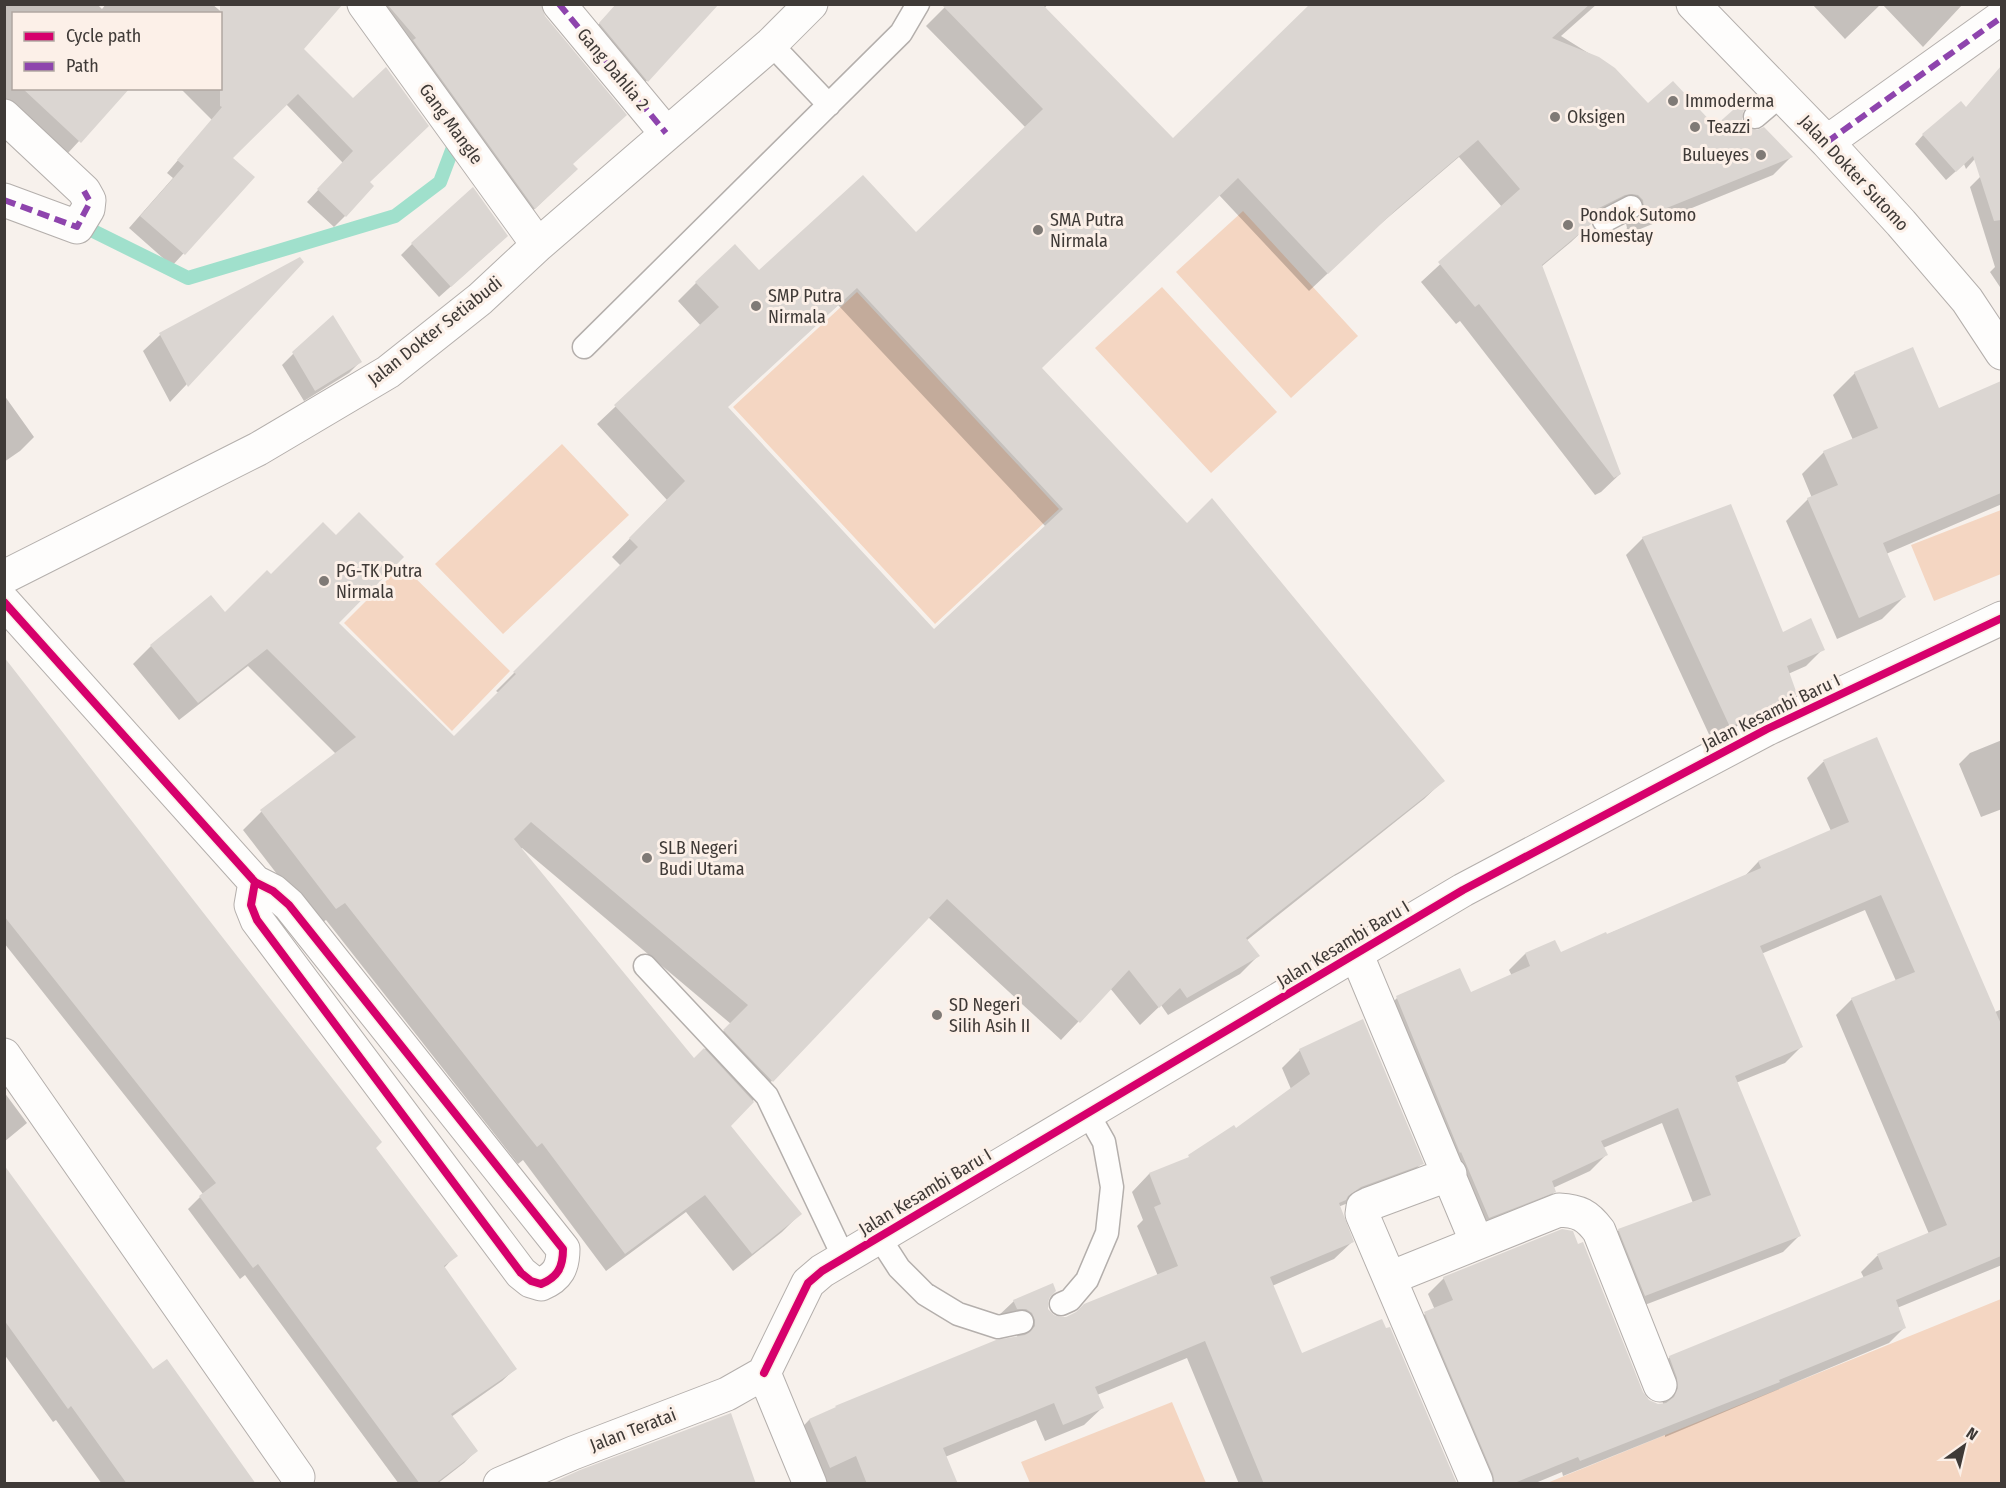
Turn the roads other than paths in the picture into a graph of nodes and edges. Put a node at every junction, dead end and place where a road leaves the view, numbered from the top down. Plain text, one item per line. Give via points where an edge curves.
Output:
1 (364, 4) edge
2 (559, 4) edge
3 (810, 4) edge
4 (918, 4) edge
5 (1693, 4) edge
6 (2001, 16) edge
7 (771, 44) junction
8 (1781, 95) junction
9 (829, 105) junction
10 (4, 116) edge
11 (1755, 117) dead end
12 (666, 133) junction
13 (1827, 142) junction
14 (4, 200) edge
15 (1631, 207) dead end
16 (1604, 221) dead end
17 (538, 245) junction
18 (584, 347) dead end
19 (2001, 354) edge
20 (4, 577) edge
21 (4, 602) edge
22 (2001, 618) edge
23 (255, 882) junction
24 (1356, 953) junction
25 (645, 966) dead end
26 (4, 1055) edge
27 (1087, 1113) junction
28 (1450, 1174) junction
29 (879, 1237) junction
30 (1477, 1243) junction
31 (844, 1258) junction
32 (1390, 1278) junction
33 (1061, 1304) dead end
34 (1022, 1322) dead end
35 (764, 1373) junction
36 (1660, 1385) dead end
37 (298, 1477) dead end
38 (1476, 1481) dead end
39 (500, 1484) edge
40 (810, 1484) edge

1 - 17 street, Gang Mangle
2 - 12 street, Gang Dahlia 2
3 - 7 street, Jalan Dokter Setiabudi
4 - 9 lane via 901,33
5 - 8 street, Jalan Dokter Sutomo
6 - 13 street
7 - 9 lane
7 - 12 street, Jalan Dokter Setiabudi
8 - 11 lane
8 - 13 street, Jalan Dokter Sutomo
9 - 18 lane
10 - 14 street via 89,200 77,227
12 - 17 street, Jalan Dokter Setiabudi
13 - 19 street, Jalan Dokter Sutomo via 1967,300
15 - 16 lane
17 - 20 street, Jalan Dokter Setiabudi via 480,299 388,372 258,449
21 - 23 street
22 - 24 street, Jalan Kesambi Baru I via 1767,729 1464,890
23 - 23 street via 289,904 563,1249 560,1269 553,1279 541,1284 520,1273 257,920 251,905
24 - 27 street, Jalan Kesambi Baru I
24 - 28 street
25 - 31 lane via 767,1096
26 - 37 street
27 - 29 street, Jalan Kesambi Baru I
27 - 33 lane via 1104,1142 1112,1187 1107,1233 1087,1281
28 - 30 street
28 - 32 street via 1363,1207 1362,1214
29 - 31 street, Jalan Kesambi Baru I
29 - 34 lane via 899,1268 925,1294 958,1314 998,1327
30 - 32 street
30 - 36 street via 1559,1210 1574,1210 1590,1219 1599,1231
31 - 35 street, Jalan Kesambi Baru I via 808,1283
32 - 38 street
35 - 39 street, Jalan Teratai via 727,1394
35 - 40 street

